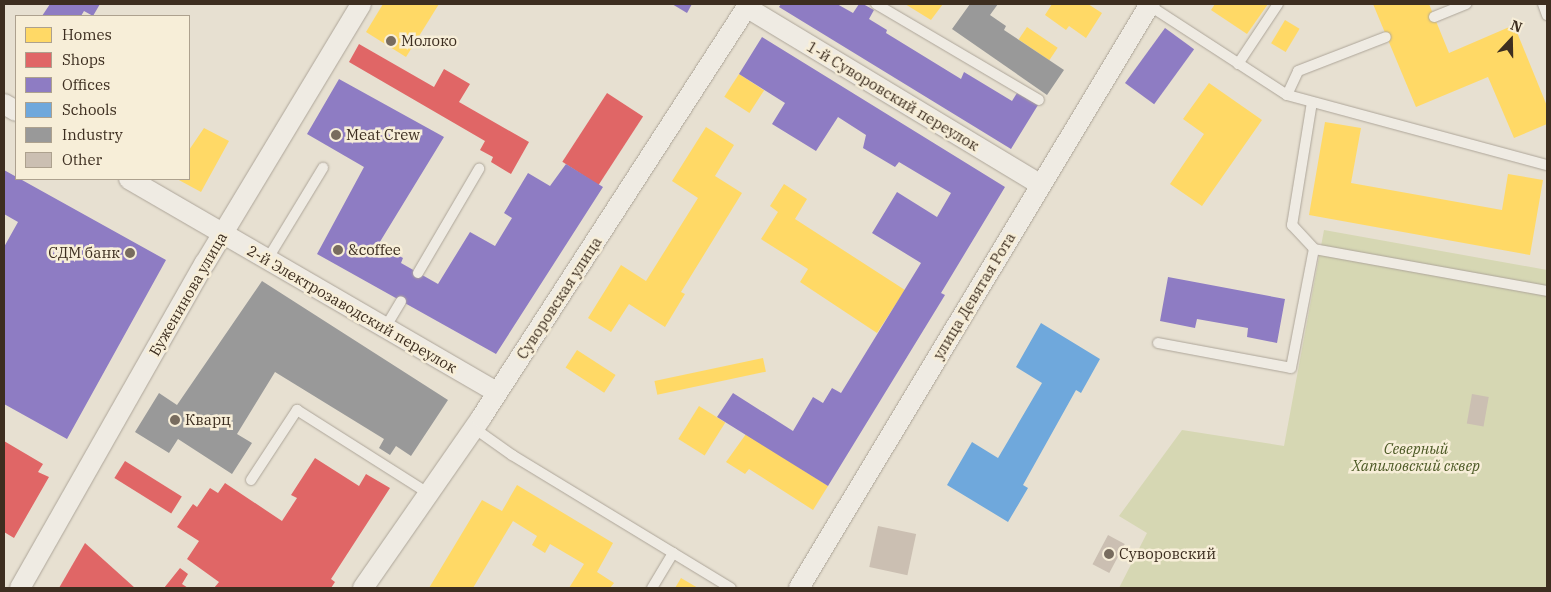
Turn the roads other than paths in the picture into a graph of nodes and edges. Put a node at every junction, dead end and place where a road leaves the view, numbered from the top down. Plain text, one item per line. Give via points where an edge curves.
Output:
1 (361, 4) edge
2 (876, 4) edge
3 (1148, 4) edge
4 (1278, 4) edge
5 (1466, 4) edge
6 (1543, 4) edge
7 (748, 6) edge
8 (1547, 15) edge
9 (1434, 17) dead end
10 (1386, 37) dead end
11 (1238, 64) junction
12 (1287, 96) junction
13 (1039, 100) dead end
14 (1312, 102) junction
15 (4, 104) edge
16 (15, 110) edge
17 (1547, 165) edge
18 (323, 168) dead end
19 (479, 169) dead end
20 (131, 180) edge
21 (1039, 184) junction
22 (222, 234) junction
23 (1314, 249) junction
24 (267, 260) junction
25 (418, 273) dead end
26 (1547, 291) edge
27 (401, 301) dead end
28 (385, 328) junction
29 (1158, 343) dead end
30 (497, 392) junction
31 (474, 428) junction
32 (251, 480) dead end
33 (428, 493) junction
34 (673, 553) junction
35 (805, 587) edge
36 (20, 588) edge
37 (363, 588) edge
38 (652, 588) edge
39 (731, 588) edge

1 - 22 street, Буженинова улица
2 - 13 lane
3 - 11 lane
3 - 21 street, улица Девятая Рота
4 - 11 lane
5 - 9 lane
6 - 8 lane
7 - 21 street, 1-й Суворовский переулок
7 - 30 street, Суворовская улица
10 - 12 lane via 1298,71
11 - 12 lane
12 - 14 lane
14 - 17 lane
14 - 23 lane via 1292,225
15 - 16 street
18 - 24 lane
19 - 25 lane
20 - 22 street, 2-й Электрозаводский переулок
21 - 35 street, улица Девятая Рота
22 - 24 street, 2-й Электрозаводский переулок
22 - 36 street, Буженинова улица
23 - 26 lane
23 - 29 lane via 1291,368
24 - 28 street, 2-й Электрозаводский переулок
27 - 28 lane
28 - 30 street, 2-й Электрозаводский переулок
30 - 31 street, Суворовская улица
31 - 33 street, Суворовская улица
31 - 34 lane via 512,455
32 - 33 lane via 297,410
33 - 37 street, Суворовская улица
34 - 38 lane
34 - 39 lane

